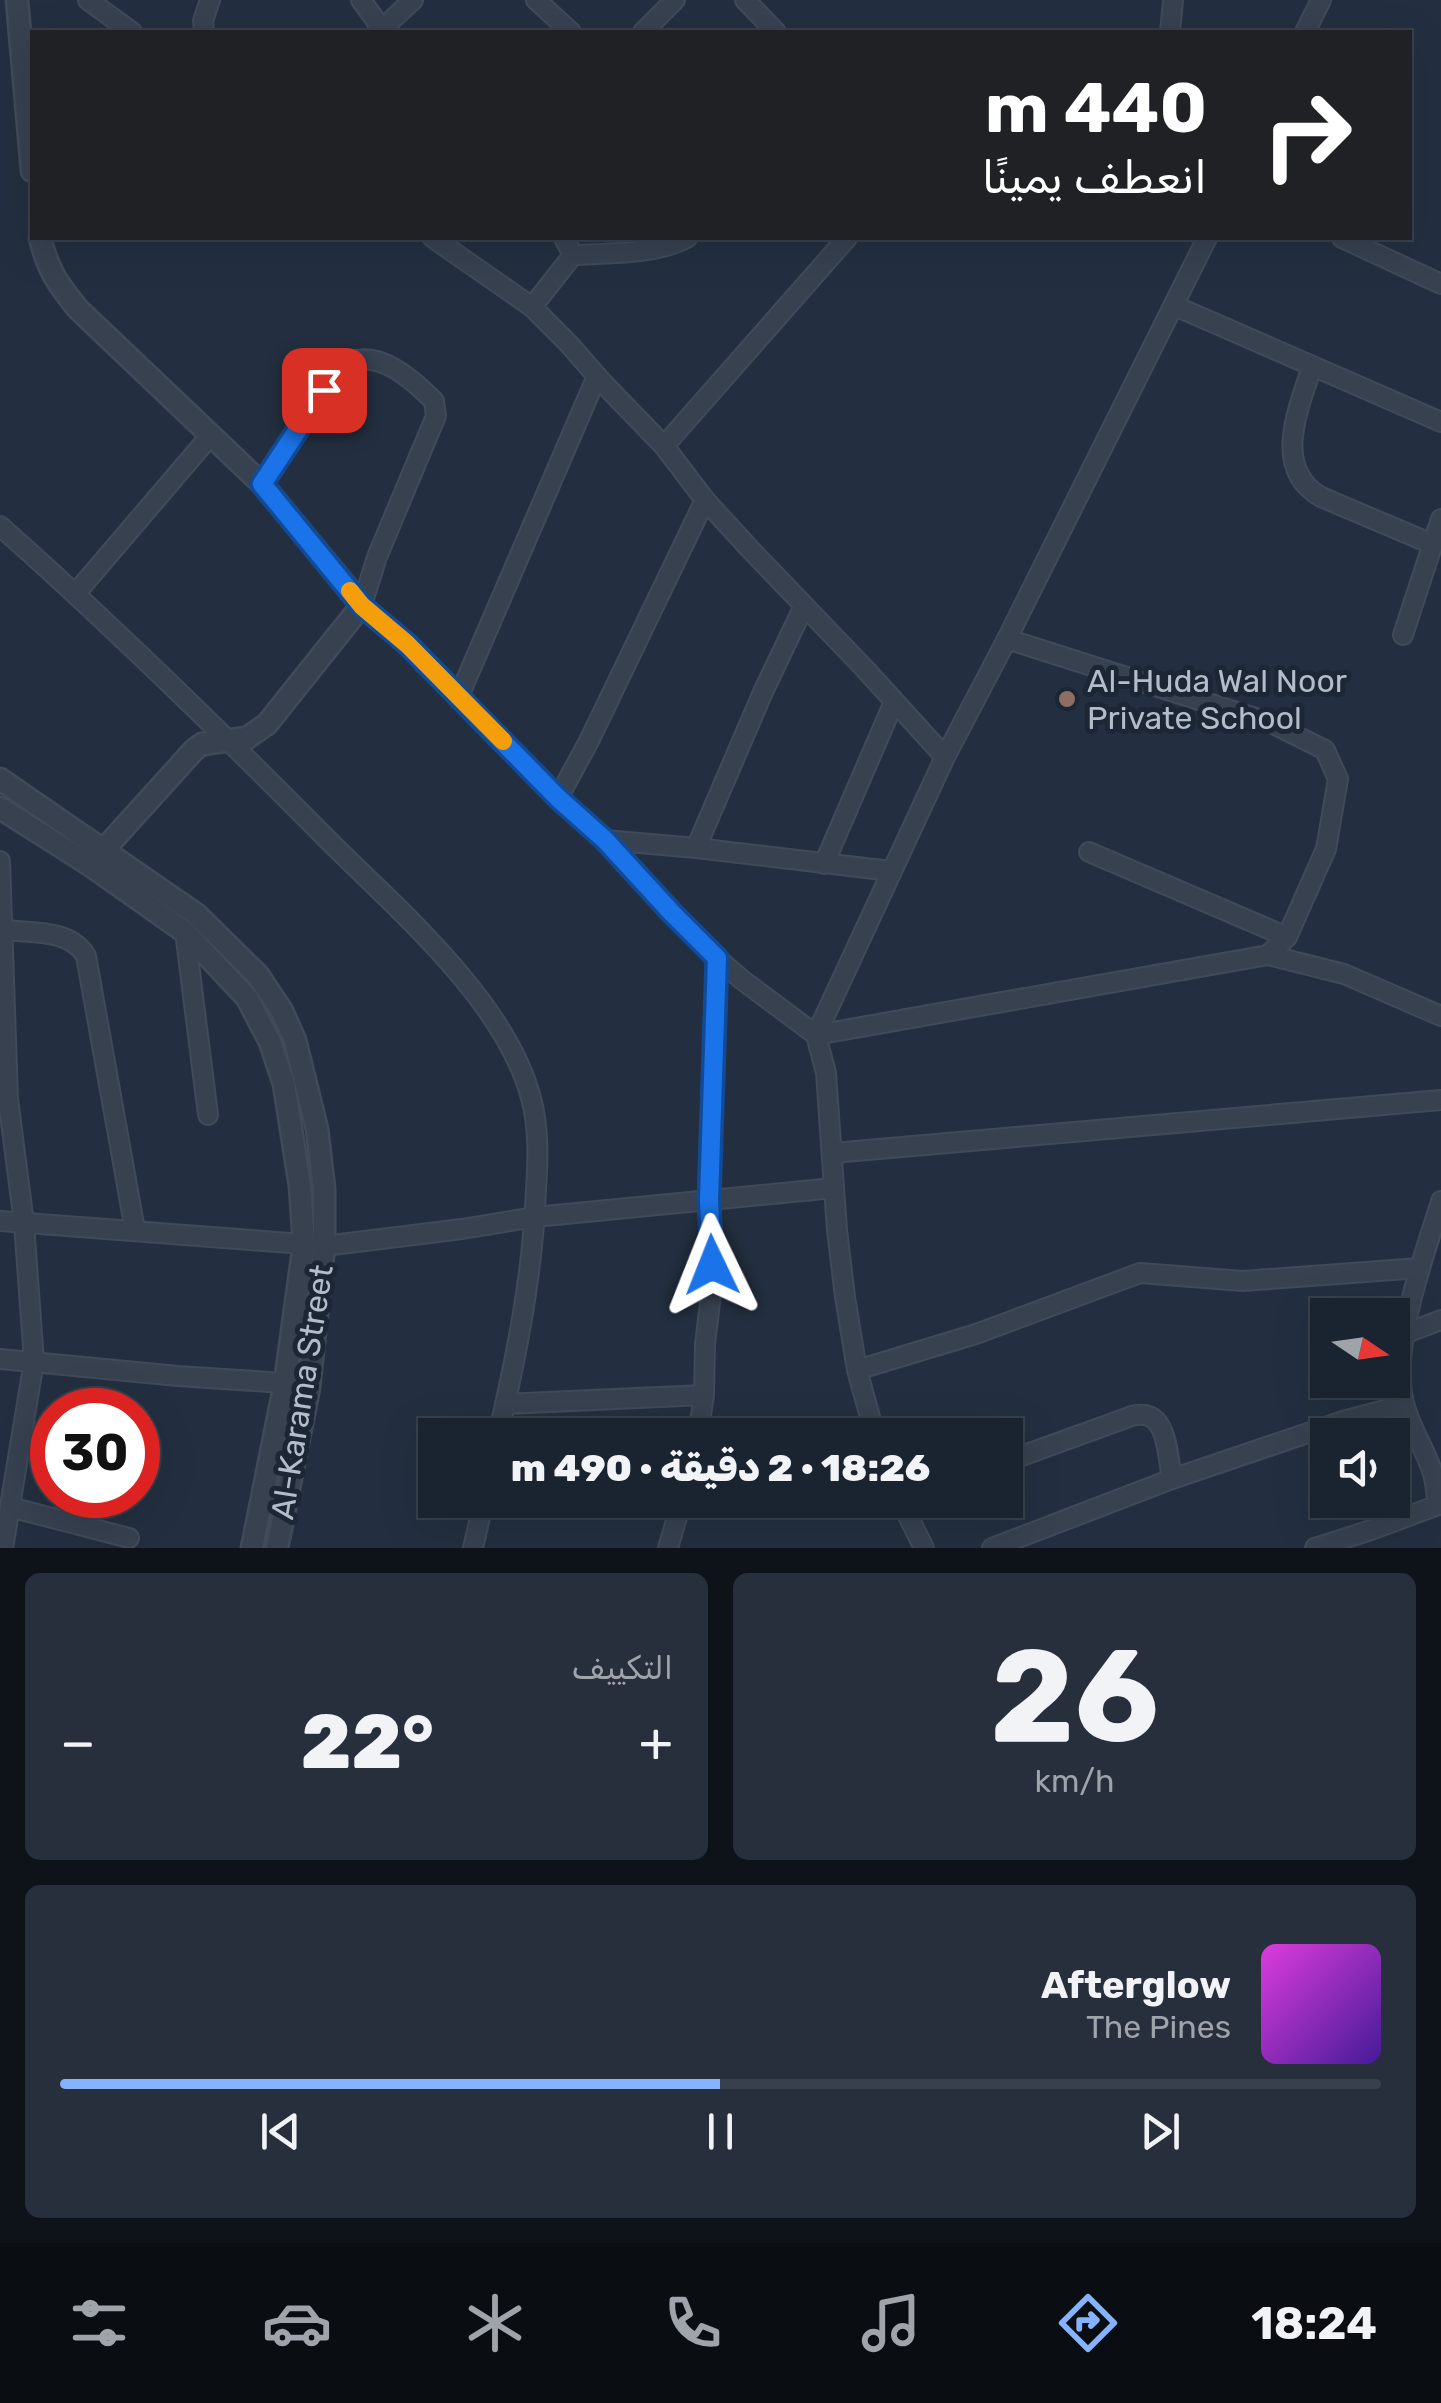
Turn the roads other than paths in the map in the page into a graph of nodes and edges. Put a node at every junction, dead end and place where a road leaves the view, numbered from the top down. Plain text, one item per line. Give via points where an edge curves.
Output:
1 (16, 0) edge
2 (88, 0) edge
3 (210, 0) edge
4 (361, 0) edge
5 (413, 0) edge
6 (536, 0) edge
7 (675, 0) edge
8 (745, 0) edge
9 (1173, 0) edge
10 (1321, 0) edge
11 (129, 30) edge
12 (204, 30) edge
13 (379, 30) edge
14 (381, 30) edge
15 (569, 30) edge
16 (645, 30) edge
17 (774, 30) edge
18 (1170, 30) edge
19 (1306, 30) edge
20 (30, 150) edge
21 (40, 240) edge
22 (436, 240) edge
23 (682, 240) edge
24 (845, 240) edge
25 (1206, 240) edge
26 (1346, 240) edge
27 (569, 246) edge
28 (1441, 284) edge
29 (1174, 306) junction
30 (532, 308) junction
31 (1312, 367) junction
32 (597, 376) junction
33 (1441, 422) edge
34 (210, 436) junction
35 (664, 446) junction
36 (262, 484) junction
37 (705, 500) junction
38 (1441, 518) edge
39 (0, 526) edge
40 (1432, 544) junction
41 (76, 593) junction
42 (362, 606) junction
43 (804, 606) junction
44 (1403, 634) dead end
45 (1007, 639) junction
46 (459, 696) junction
47 (894, 702) junction
48 (232, 741) junction
49 (945, 757) junction
50 (0, 778) edge
51 (558, 798) junction
52 (0, 808) edge
53 (605, 840) junction
54 (696, 848) junction
55 (1089, 852) dead end
56 (97, 857) junction
57 (0, 861) edge
58 (824, 864) junction
59 (892, 871) junction
60 (4, 930) junction
61 (185, 932) junction
62 (1286, 937) junction
63 (1268, 955) junction
64 (717, 958) junction
65 (1441, 1016) edge
66 (816, 1035) junction
67 (4, 1099) edge
68 (1441, 1100) edge
69 (208, 1115) dead end
70 (833, 1153) junction
71 (834, 1188) junction
72 (709, 1200) junction
73 (1441, 1201) edge
74 (535, 1217) junction
75 (0, 1221) edge
76 (24, 1223) junction
77 (135, 1230) junction
78 (314, 1245) junction
79 (1420, 1268) junction
80 (1410, 1309) edge
81 (1441, 1320) edge
82 (1410, 1332) edge
83 (0, 1359) edge
84 (34, 1361) junction
85 (856, 1370) junction
86 (285, 1384) junction
87 (704, 1395) junction
88 (1403, 1398) edge
89 (506, 1404) junction
90 (1404, 1405) junction
91 (502, 1418) edge
92 (701, 1418) edge
93 (869, 1418) edge
94 (1023, 1455) edge
95 (1172, 1479) junction
96 (1440, 1504) edge
97 (10, 1507) junction
98 (480, 1518) edge
99 (677, 1518) edge
100 (909, 1518) edge
101 (129, 1538) dead end
102 (3, 1548) edge
103 (252, 1548) edge
104 (277, 1548) edge
105 (473, 1548) edge
106 (668, 1548) edge
107 (924, 1548) edge
108 (992, 1548) edge
109 (1315, 1548) edge

1 - 20 street
2 - 11 street
3 - 12 street
4 - 13 street
5 - 14 street
6 - 15 street
7 - 16 street
8 - 17 street
9 - 18 street
10 - 19 street
21 - 34 street via 46,264 78,309
22 - 30 street
23 - 27 street via 619,253
24 - 35 street
25 - 29 street
26 - 28 street
27 - 30 street
29 - 31 street
29 - 45 street
30 - 32 street
31 - 33 street
31 - 40 street via 1292,442 1300,480 1321,497
32 - 35 street
32 - 46 street
34 - 36 street
34 - 41 street
35 - 37 street
36 - 42 street
36 - 42 street via 337,370 352,359 399,371 434,401 436,416
37 - 43 street
37 - 51 street
38 - 40 street
39 - 41 street
40 - 44 street
41 - 48 street
42 - 46 street
42 - 48 street via 267,724
43 - 47 street
43 - 54 street
45 - 49 street
45 - 62 street via 1271,723 1324,750 1338,779 1326,849
46 - 51 street
47 - 49 street
47 - 58 street
48 - 56 street via 194,750
48 - 74 street via 489,1011 532,1102
49 - 59 street
50 - 56 street, Al-Karama Street
51 - 53 street
52 - 56 street, Al-Karama Street
53 - 54 street
53 - 64 street
54 - 58 street
55 - 62 street
56 - 61 street, Al-Karama Street
56 - 78 street, Al-Karama Street via 196,914 258,975 282,1011 318,1129 324,1188
57 - 60 street
58 - 59 street
59 - 66 street
60 - 67 street
60 - 77 street via 62,937 86,956
61 - 69 street
61 - 78 street, Al-Karama Street via 247,998 270,1042
62 - 63 street
63 - 65 street via 1344,974
63 - 66 street
64 - 66 street
64 - 72 street
66 - 70 street
67 - 76 street
68 - 70 street
70 - 71 street
71 - 72 street
71 - 85 street
72 - 74 street
72 - 87 street via 712,1286
73 - 79 street
74 - 78 street
74 - 89 street
75 - 76 street
76 - 77 street
76 - 84 street
77 - 78 street
78 - 86 street, Al-Karama Street
78 - 104 street, Al-Karama Street via 309,1388
79 - 80 street
79 - 85 street via 1242,1281 1140,1273
81 - 82 street
83 - 84 street
84 - 86 street
84 - 97 street
85 - 93 street
86 - 103 street, Al-Karama Street
87 - 89 street
87 - 92 street
88 - 90 street
89 - 91 street
90 - 95 street
90 - 96 street
94 - 95 street via 1145,1414 1162,1426
95 - 108 street
96 - 109 street
97 - 101 street
97 - 102 street
98 - 105 street
99 - 106 street
100 - 107 street

